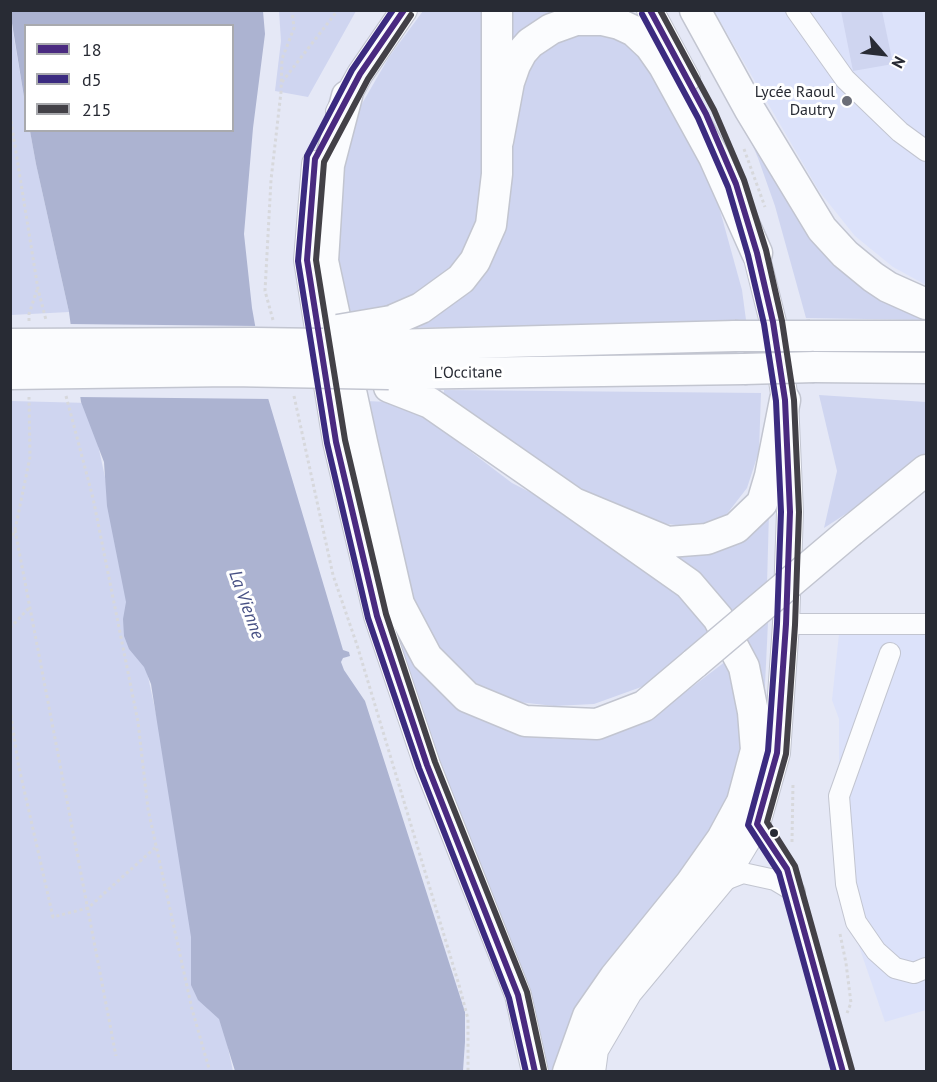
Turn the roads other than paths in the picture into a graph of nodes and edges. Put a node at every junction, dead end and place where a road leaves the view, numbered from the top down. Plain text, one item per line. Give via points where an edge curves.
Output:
1 (404, 10) edge
2 (497, 10) edge
3 (650, 10) edge
4 (695, 10) edge
5 (796, 10) edge
6 (347, 96) junction
7 (498, 141) junction
8 (927, 151) edge
9 (757, 253) junction
10 (927, 304) edge
11 (391, 333) junction
12 (20, 335) edge
13 (927, 336) edge
14 (927, 368) edge
15 (389, 381) junction
16 (20, 382) edge
17 (785, 400) junction
18 (927, 470) edge
19 (574, 503) junction
20 (786, 624) junction
21 (927, 624) edge
22 (890, 654) dead end
23 (757, 824) junction
24 (720, 882) junction
25 (795, 892) junction
26 (927, 969) edge
27 (535, 1071) edge
28 (568, 1071) edge
29 (592, 1071) edge
30 (843, 1071) edge

1 - 6 main road
2 - 7 highway
3 - 9 main road via 706,114 736,184
4 - 10 highway via 822,229 873,278
5 - 8 street via 846,80 900,132
6 - 18 highway, bridge via 329,165 323,261 399,604 427,657 467,697 525,722 597,724 644,706
6 - 27 main road via 315,159 307,260 336,442 378,616 427,765 518,995
7 - 9 highway via 509,82 530,43 551,28 576,20 619,24 634,31 664,66 714,158
7 - 11 highway via 494,214 475,261 461,279
9 - 17 main road
11 - 12 highway, bridge via 255,343
11 - 13 highway, L'Occitane, bridge
14 - 15 highway, L'Occitane, bridge via 814,367
15 - 16 highway, bridge via 231,370
15 - 19 highway via 430,403
17 - 19 highway via 762,503 736,528 707,539 668,542
17 - 20 main road via 790,512
19 - 28 highway via 689,584 717,618 744,667 756,750 742,802 722,839 588,1016
20 - 21 street
20 - 23 main road via 777,753
22 - 26 street via 839,796 846,884 856,922 876,951 895,968 914,973
23 - 24 main road
23 - 25 street via 787,868
24 - 25 street via 743,873 775,880
24 - 29 main road via 629,992 595,1050
25 - 30 street

